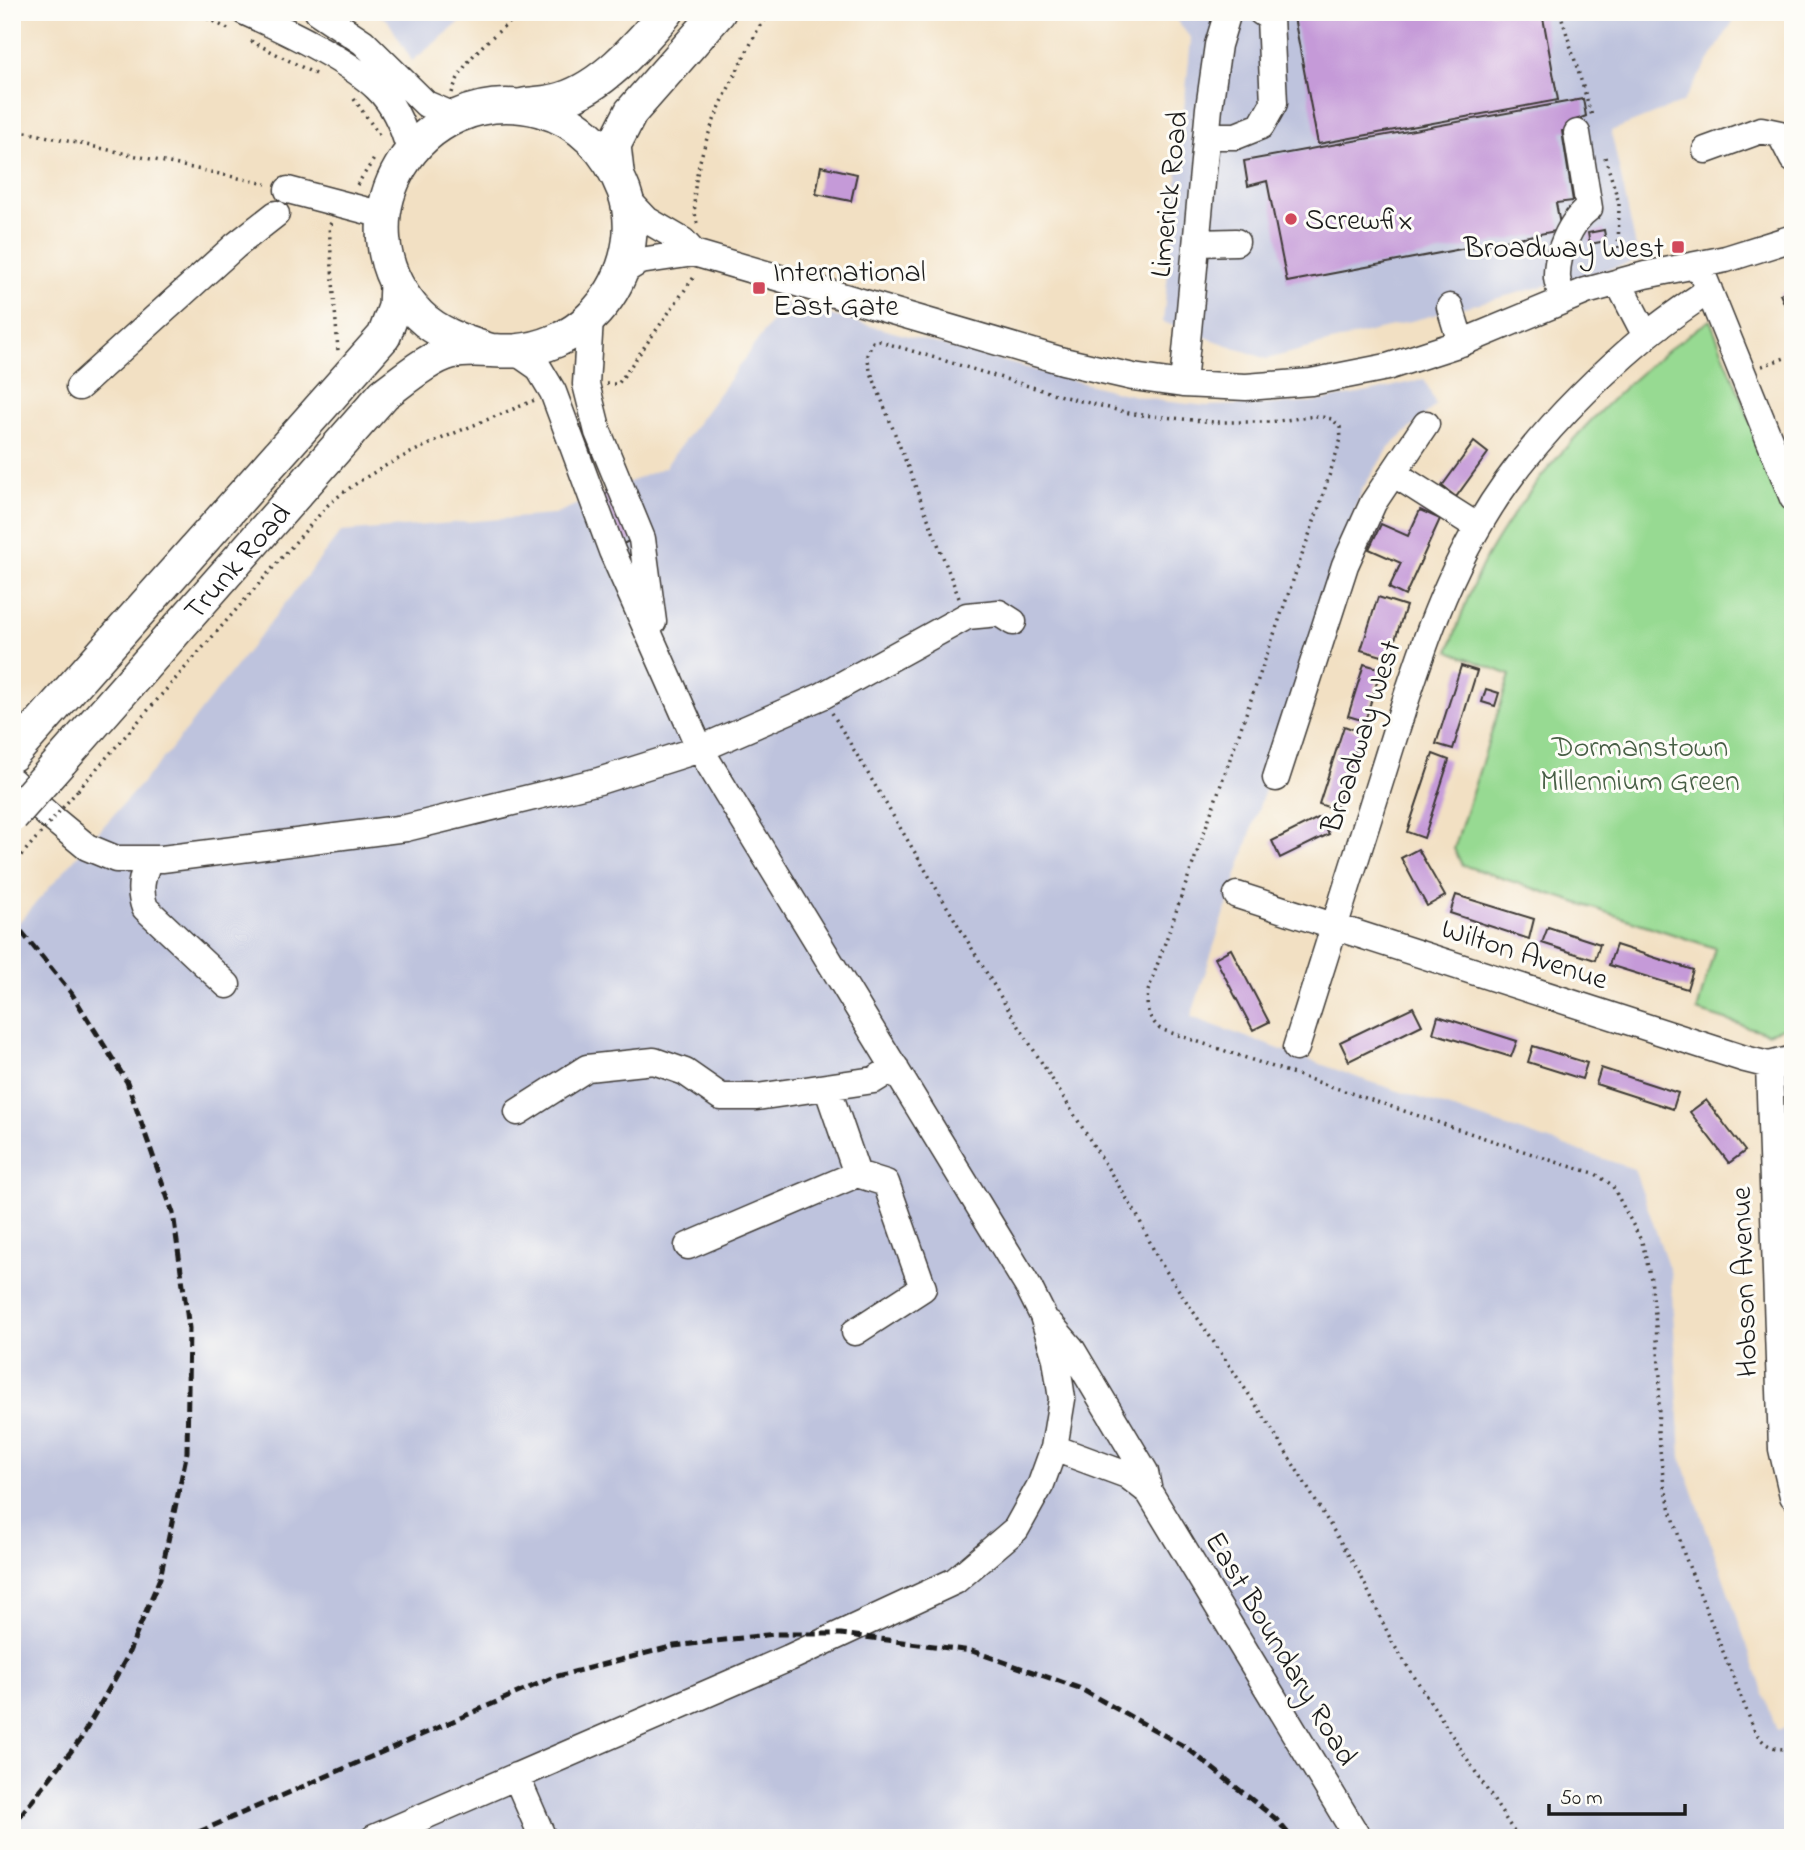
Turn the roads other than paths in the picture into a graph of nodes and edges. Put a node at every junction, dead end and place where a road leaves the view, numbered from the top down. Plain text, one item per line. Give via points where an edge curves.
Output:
1 (245, 12) edge
2 (318, 12) edge
3 (667, 12) edge
4 (719, 12) edge
5 (1228, 12) edge
6 (1261, 12) edge
7 (522, 105) junction
8 (454, 116) junction
9 (1577, 133) dead end
10 (1207, 135) junction
11 (392, 148) junction
12 (1706, 150) dead end
13 (1793, 159) edge
14 (622, 185) junction
15 (277, 187) road end
16 (276, 214) dead end
17 (383, 215) junction
18 (1793, 238) edge
19 (1236, 242) dead end
20 (1197, 243) junction
21 (701, 255) junction
22 (1699, 265) junction
23 (622, 272) junction
24 (1618, 282) junction
25 (396, 284) junction
26 (1709, 290) junction
27 (1563, 300) junction
28 (1450, 307) dead end
29 (590, 319) junction
30 (1646, 336) junction
31 (1461, 343) junction
32 (502, 350) junction
33 (1183, 384) junction
34 (79, 387) dead end
35 (1426, 424) dead end
36 (1393, 472) junction
37 (1793, 498) edge
38 (1478, 527) junction
39 (1013, 622) dead end
40 (657, 648) junction
41 (23, 743) edge
42 (700, 749) junction
43 (1276, 778) dead end
44 (12, 781) edge
45 (12, 816) edge
46 (149, 859) junction
47 (1237, 895) dead end
48 (1335, 926) junction
49 (227, 985) dead end
50 (1296, 1048) dead end
51 (1781, 1062) edge
52 (895, 1067) junction
53 (827, 1087) junction
54 (518, 1112) dead end
55 (857, 1174) junction
56 (688, 1247) dead end
57 (1043, 1316) junction
58 (855, 1332) dead end
59 (1054, 1448) junction
60 (1149, 1493) junction
61 (1793, 1496) edge
62 (516, 1776) junction
63 (374, 1838) edge
64 (544, 1838) edge
65 (1358, 1838) edge

1 - 11 street via 339,61 379,89 403,127
2 - 8 street via 363,42 426,104
3 - 7 main road via 634,51 587,88 562,99
4 - 14 main road via 631,112 614,145
5 - 10 street, Limerick Road via 1218,45
6 - 10 street via 1270,18 1275,103 1261,127 1236,136
7 - 8 main road via 487,106
7 - 14 main road via 578,127 600,147
8 - 11 main road
9 - 27 street via 1589,208 1578,216 1560,258 1557,279
10 - 20 street, Limerick Road
11 - 17 main road via 393,181
12 - 13 street via 1767,130 1780,134
14 - 21 street via 647,220
14 - 23 main road via 629,235
15 - 17 street
16 - 34 street
17 - 25 main road via 383,239
18 - 22 street
19 - 20 street
20 - 33 street, Limerick Road
21 - 23 street via 640,261
21 - 33 street via 1063,361
22 - 24 street
22 - 26 street
23 - 29 main road
24 - 27 street
24 - 30 street
25 - 32 main road via 419,315 452,338
25 - 41 main road, Trunk Road via 396,307 384,336
26 - 30 street, Broadway West
26 - 37 street
27 - 31 street
28 - 31 street
29 - 32 main road via 542,346
29 - 40 street via 586,384 598,432 642,539
30 - 38 street, Broadway West via 1605,372 1528,454
31 - 33 street via 1387,367 1311,382 1246,387
32 - 40 street via 538,367 553,391 612,551
32 - 45 main road, Trunk Road, bridge via 451,352 384,394
35 - 36 street
36 - 38 street
36 - 43 street via 1373,503 1345,565
38 - 48 street, Broadway West via 1419,656
39 - 42 street via 999,613 967,616 822,696
40 - 42 street
42 - 46 street via 599,781 406,828
42 - 52 street
44 - 46 street via 87,847 116,859
46 - 49 street via 141,880 145,908
47 - 48 street, Wilton Avenue
48 - 50 street, Broadway West
48 - 51 street, Wilton Avenue via 1745,1059
51 - 61 street, Hobson Avenue via 1782,1449
52 - 53 street via 874,1080
52 - 57 street
53 - 54 street via 721,1097 685,1072 654,1061 587,1068
53 - 55 street
55 - 56 street
55 - 58 street via 886,1183 923,1288
57 - 59 street via 1062,1399
57 - 60 street via 1071,1348 1145,1472
59 - 60 street via 1127,1475
59 - 62 street via 1041,1484 1016,1529 955,1581
60 - 65 street, East Boundary Road
62 - 63 street
62 - 64 street

